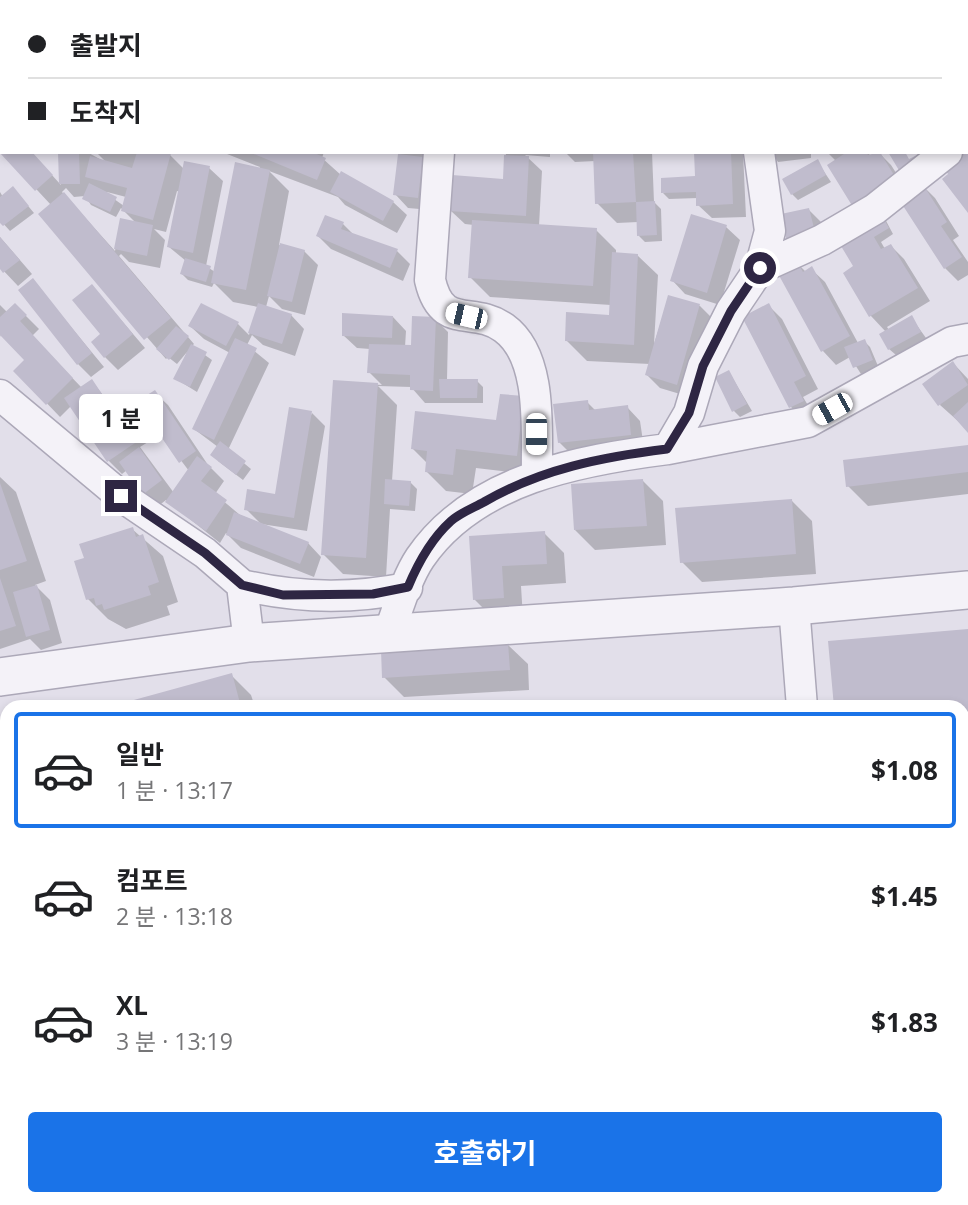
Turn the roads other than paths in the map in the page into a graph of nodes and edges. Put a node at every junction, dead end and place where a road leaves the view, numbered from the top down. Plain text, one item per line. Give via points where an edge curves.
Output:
1 (439, 154) edge
2 (759, 154) edge
3 (944, 154) edge
4 (760, 268) junction
5 (968, 339) edge
6 (0, 395) edge
7 (667, 449) junction
8 (537, 476) junction
9 (242, 585) junction
10 (408, 587) junction
11 (968, 590) edge
12 (794, 606) junction
13 (389, 633) junction
14 (249, 643) junction
15 (0, 677) edge
16 (801, 700) edge

1 - 8 street via 430,281 435,300 446,311 505,329 524,355 535,386
2 - 4 street via 770,231
3 - 4 street via 875,209
4 - 7 street via 731,311 703,366 689,413
5 - 7 street via 952,342 808,422
6 - 9 street via 121,496 205,553
7 - 8 street via 601,457
8 - 10 street via 452,521 419,560
9 - 10 street via 283,595 373,594
9 - 14 street
10 - 13 street
11 - 12 street
12 - 13 street
12 - 16 street
13 - 14 street
14 - 15 street

